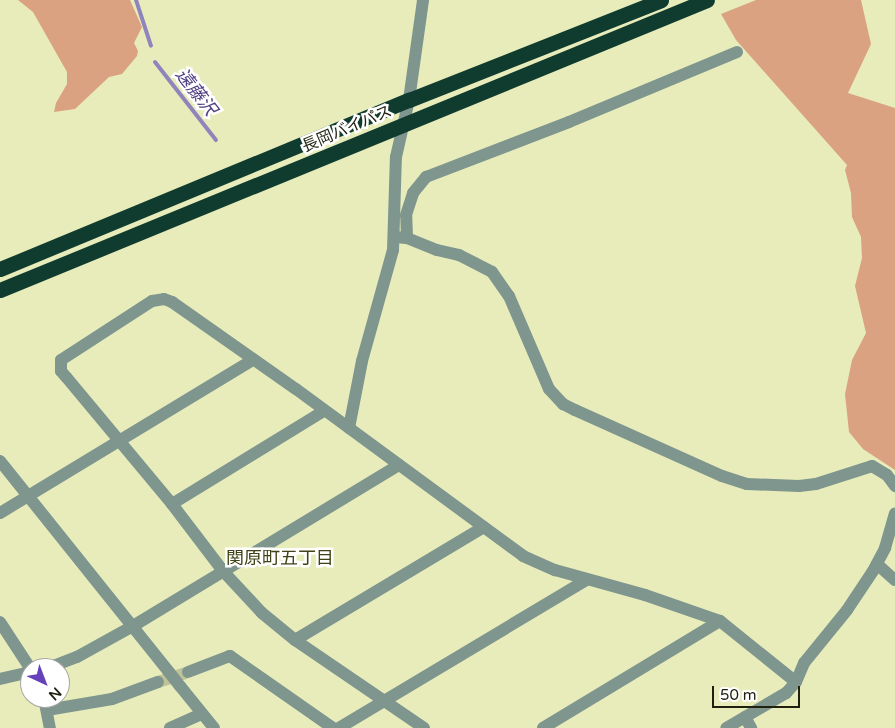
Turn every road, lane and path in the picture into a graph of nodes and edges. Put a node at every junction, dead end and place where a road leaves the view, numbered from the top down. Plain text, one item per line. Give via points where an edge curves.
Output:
1 (423, 0) edge
2 (661, 0) edge
3 (707, 0) edge
4 (736, 52) dead end
5 (409, 100) junction
6 (404, 123) junction
7 (394, 237) junction
8 (407, 238) junction
9 (0, 269) edge
10 (0, 290) edge
11 (252, 360) junction
12 (324, 411) junction
13 (349, 428) junction
14 (119, 440) junction
15 (0, 461) edge
16 (399, 465) junction
17 (895, 486) edge
18 (28, 496) junction
19 (172, 504) junction
20 (0, 512) edge
21 (895, 513) edge
22 (484, 527) junction
23 (877, 564) junction
24 (223, 570) junction
25 (586, 580) junction
26 (895, 580) edge
27 (720, 621) junction
28 (0, 622) edge
29 (133, 626) junction
30 (295, 640) junction
31 (23, 658) edge
32 (70, 660) edge
33 (188, 672) tunnel mouth
34 (20, 674) edge
35 (0, 679) edge
36 (158, 682) tunnel mouth
37 (796, 682) junction
38 (386, 701) junction
39 (70, 702) edge
40 (46, 708) edge
41 (202, 714) junction
42 (745, 716) junction
43 (50, 728) edge
44 (170, 728) edge
45 (214, 728) edge
46 (333, 728) edge
47 (339, 728) edge
48 (424, 728) edge
49 (543, 728) edge
50 (726, 728) edge
51 (751, 728) edge

1 - 5 street
2 - 5 highway, 長岡バイパス
3 - 6 highway, 長岡バイパス
4 - 8 street via 426,177 413,193 406,215
5 - 6 street
5 - 9 highway, 長岡バイパス
6 - 7 street via 396,157
6 - 10 highway, 長岡バイパス
7 - 8 street
7 - 13 street via 383,293 362,361
8 - 17 street via 474,261 492,272 509,296 549,389 563,404 722,476 747,484 816,484 872,466 887,475
11 - 12 street
11 - 14 street
11 - 14 street via 172,302 164,299 152,301 61,360 61,371
12 - 13 street
12 - 19 street
13 - 16 street
14 - 18 street
14 - 19 street
15 - 18 street
16 - 22 street
16 - 24 street
18 - 20 street
18 - 29 street
19 - 24 street
21 - 23 street
22 - 25 street via 523,556
22 - 30 street
23 - 26 street
23 - 37 street via 847,610 804,663
24 - 29 street
24 - 30 street via 262,613
25 - 27 street via 645,595
25 - 38 street
27 - 37 street
27 - 49 street
28 - 31 street
29 - 32 street
29 - 41 street, bridge
30 - 38 street
33 - 46 street via 230,656
34 - 35 street
36 - 39 street via 112,699
37 - 42 street via 786,692
38 - 47 street
38 - 48 street
40 - 43 street
41 - 44 street
41 - 45 street
42 - 50 street
42 - 51 street

